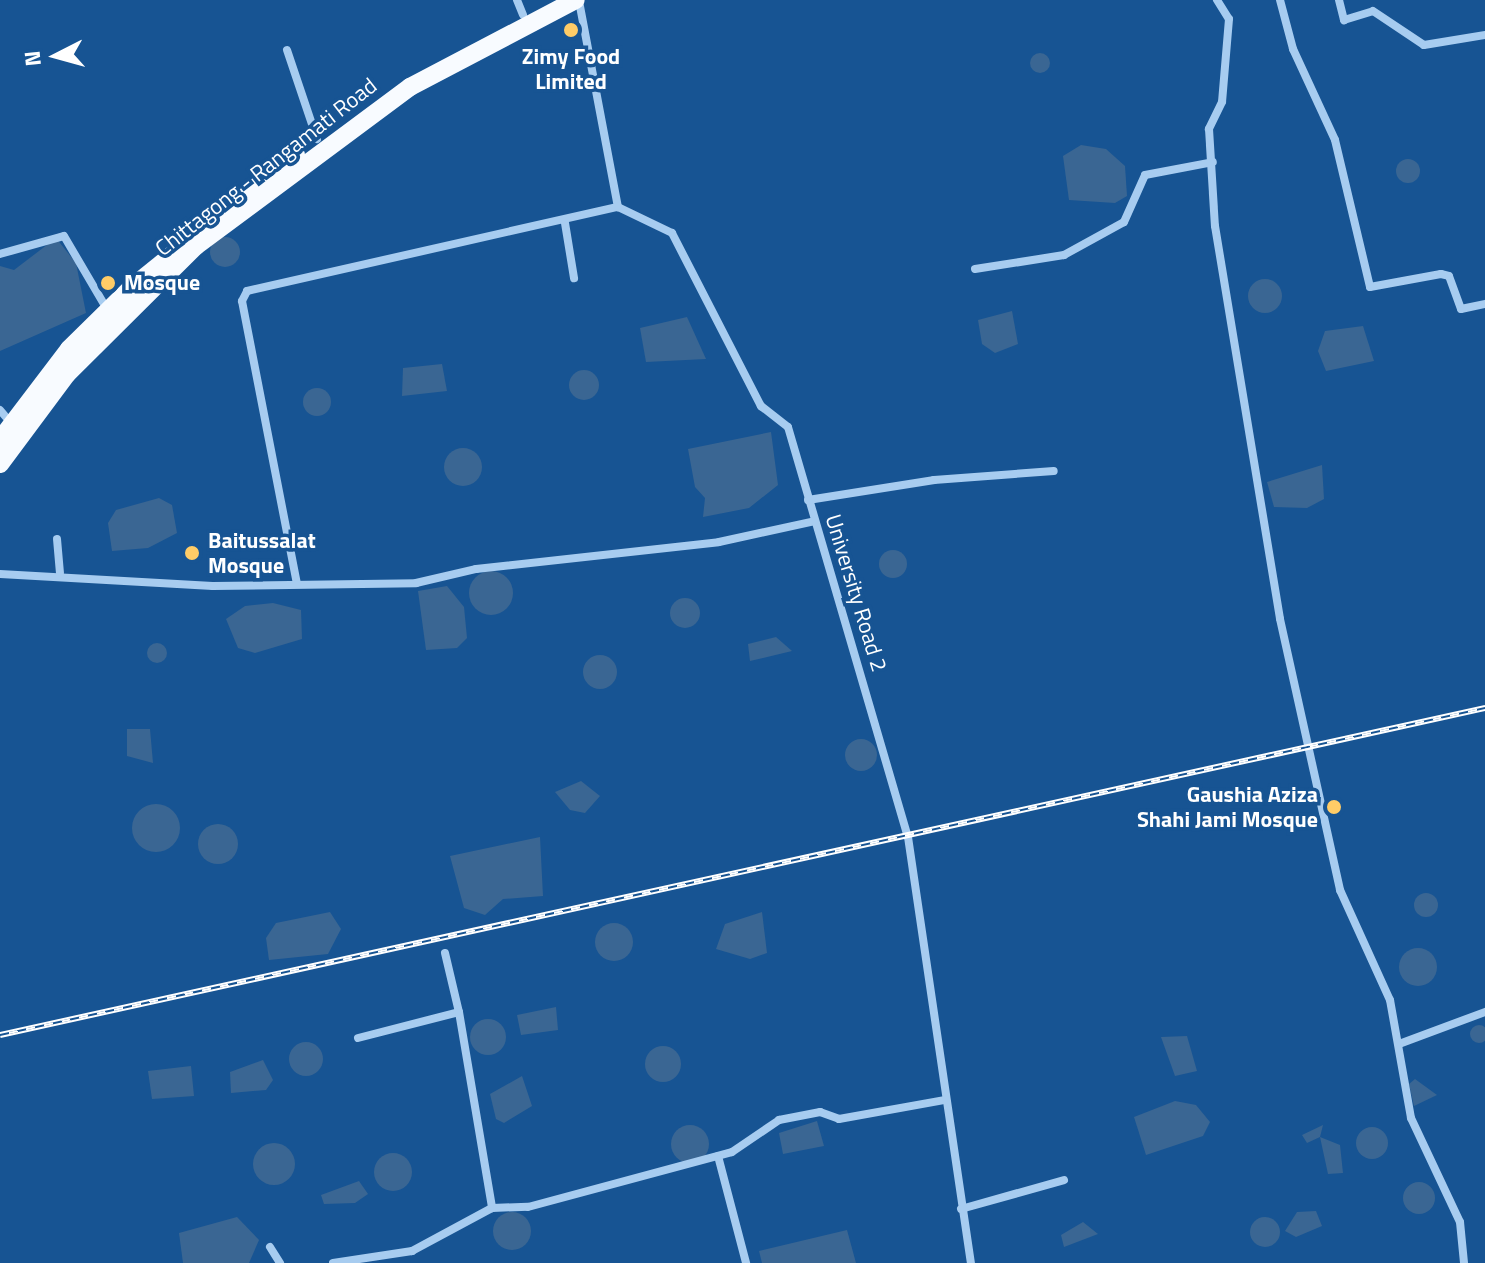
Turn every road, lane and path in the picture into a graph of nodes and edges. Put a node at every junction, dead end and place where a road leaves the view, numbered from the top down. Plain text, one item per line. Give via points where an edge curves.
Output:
1 (554, 0) edge
2 (578, 0) edge
3 (1217, 0) edge
4 (1280, 0) edge
5 (1339, 0) edge
6 (520, 8) edge
7 (1485, 35) edge
8 (287, 50) dead end
9 (317, 139) junction
10 (1213, 162) junction
11 (618, 207) junction
12 (565, 223) junction
13 (0, 254) edge
14 (975, 269) dead end
15 (574, 278) dead end
16 (1485, 304) edge
17 (108, 311) junction
18 (6, 417) edge
19 (0, 440) edge
20 (0, 464) edge
21 (1054, 471) dead end
22 (808, 500) junction
23 (815, 521) junction
24 (57, 539) dead end
25 (60, 573) junction
26 (0, 574) edge
27 (297, 584) junction
28 (445, 953) dead end
29 (459, 1012) junction
30 (1485, 1012) edge
31 (358, 1038) dead end
32 (1399, 1044) junction
33 (945, 1100) junction
34 (718, 1156) junction
35 (1064, 1180) dead end
36 (492, 1208) junction
37 (961, 1209) junction
38 (270, 1247) dead end
39 (280, 1263) edge
40 (333, 1263) edge
41 (746, 1263) edge
42 (971, 1263) edge
43 (1464, 1263) edge

1 - 6 highway, Chittagong - Rangamati Road
2 - 11 street
2 - 20 highway, Chittagong - Rangamati Road via 410,87 196,246 67,374
3 - 10 street via 1229,19 1228,60 1209,129
4 - 16 street via 1293,49 1335,140 1370,287 1441,274 1449,276 1461,309
5 - 7 street via 1342,19 1373,11 1424,45
6 - 9 highway, Chittagong - Rangamati Road via 424,65
8 - 9 street
9 - 17 highway, Chittagong - Rangamati Road via 198,227
10 - 14 street via 1145,175 1124,222 1064,255
10 - 32 street via 1235,367 1280,619 1340,890 1390,1000
11 - 12 street
11 - 22 street, University Road 2 via 672,233 761,406 788,427
12 - 15 street
12 - 27 street via 247,291 242,301
13 - 17 street via 64,236
17 - 18 highway, Chittagong - Rangamati Road
18 - 19 highway, Chittagong - Rangamati Road
21 - 22 street
22 - 23 street, University Road 2
23 - 27 street via 719,542 476,569 416,583
23 - 33 street, University Road 2 via 908,837
24 - 25 street
25 - 26 street
25 - 27 street via 213,586
28 - 29 street
29 - 31 street
29 - 36 street
30 - 32 street
32 - 43 street via 1411,1118 1460,1222
33 - 34 street via 839,1119 820,1112 779,1120
33 - 37 street, University Road 2
34 - 36 street via 528,1207
34 - 41 street
35 - 37 street
36 - 40 street via 412,1251
37 - 42 street, University Road 2
38 - 39 street

